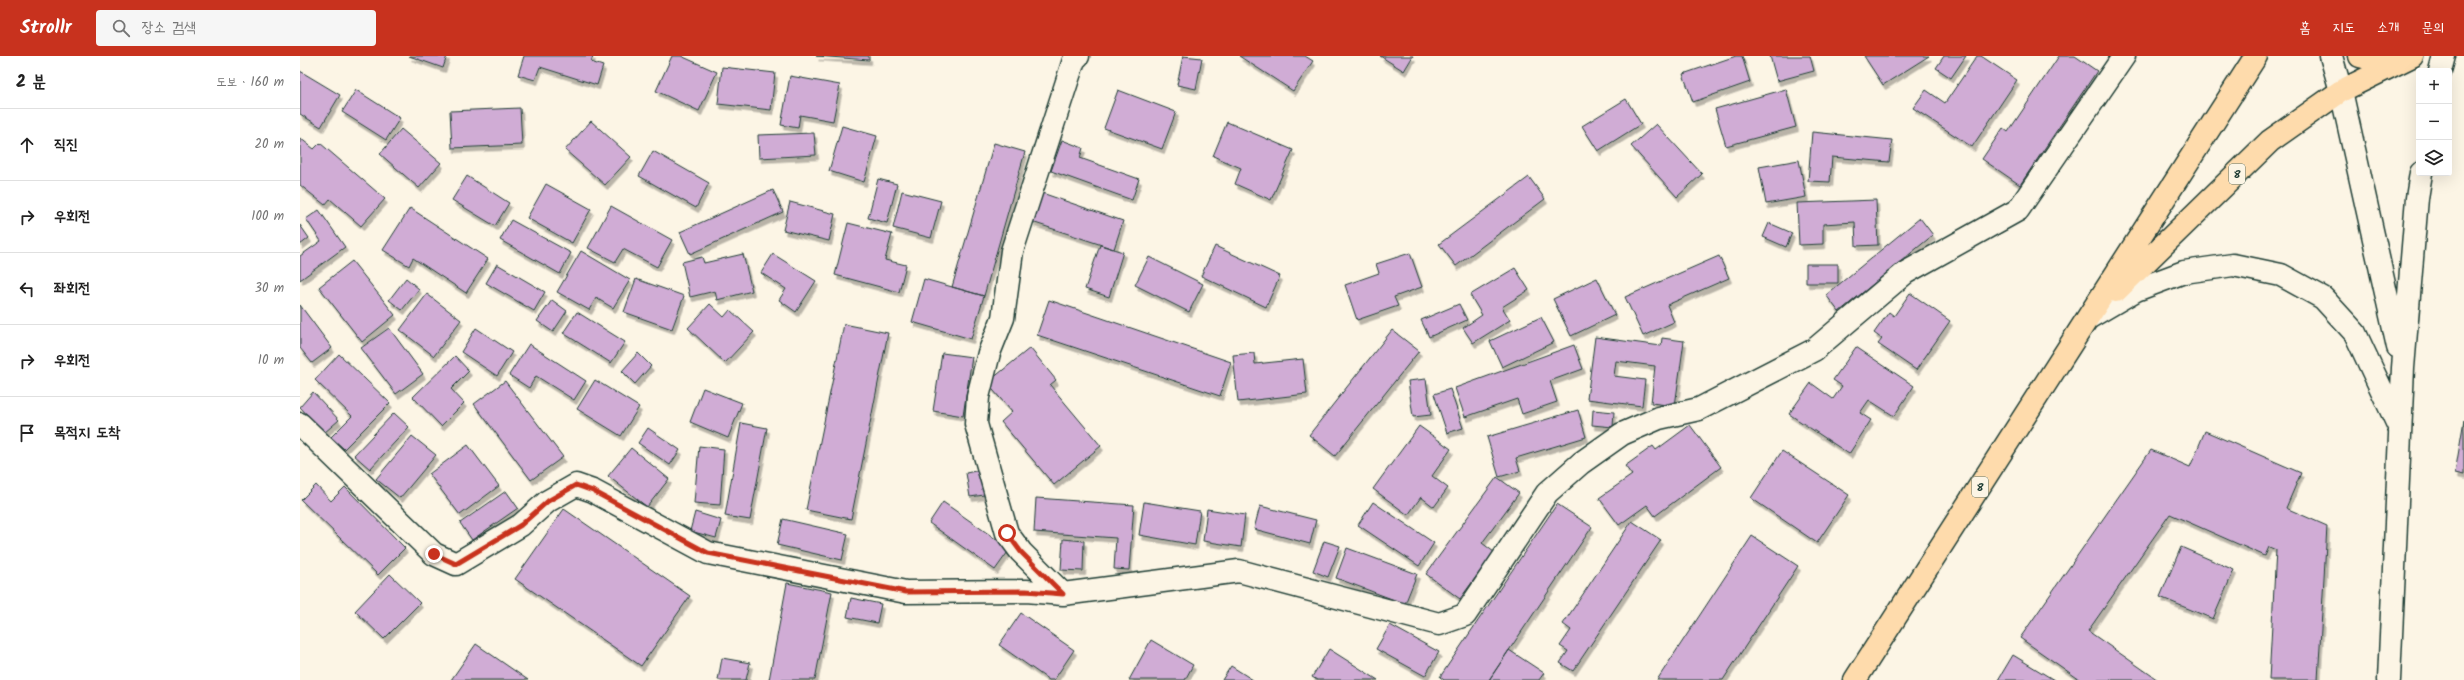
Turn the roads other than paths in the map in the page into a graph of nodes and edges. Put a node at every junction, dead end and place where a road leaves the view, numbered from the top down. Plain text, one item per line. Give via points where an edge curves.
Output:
1 (2124, 56) edge
2 (2256, 56) edge
3 (2331, 56) edge
4 (2360, 56) edge
5 (2444, 56) edge
6 (1074, 57) edge
7 (2409, 58) edge
8 (2441, 68) edge
9 (2341, 91) junction
10 (2421, 176) edge
11 (2090, 317) junction
12 (2403, 368) junction
13 (300, 424) edge
14 (2401, 432) junction
15 (1063, 594) junction
16 (1855, 680) edge
17 (2389, 680) edge

1 - 15 street via 2018,210 1905,273 1814,350 1699,409 1659,418 1622,434 1581,463 1547,493 1465,615 1439,624 1239,571
2 - 11 main road, 8
3 - 9 street
4 - 7 main road via 2380,61
5 - 8 street
6 - 15 street via 1012,251 1003,318 989,353 978,398 976,424 1007,533 1021,552
7 - 9 main road, 8
9 - 11 main road, 8 via 2270,141
9 - 12 street
10 - 12 street
11 - 14 street via 2136,290 2184,272 2233,265 2281,275 2323,298 2355,333
11 - 16 main road, 8
12 - 14 street
13 - 15 street via 434,554 456,564 521,525 548,501 576,485 593,491 708,553 906,592 1026,591
14 - 17 street

